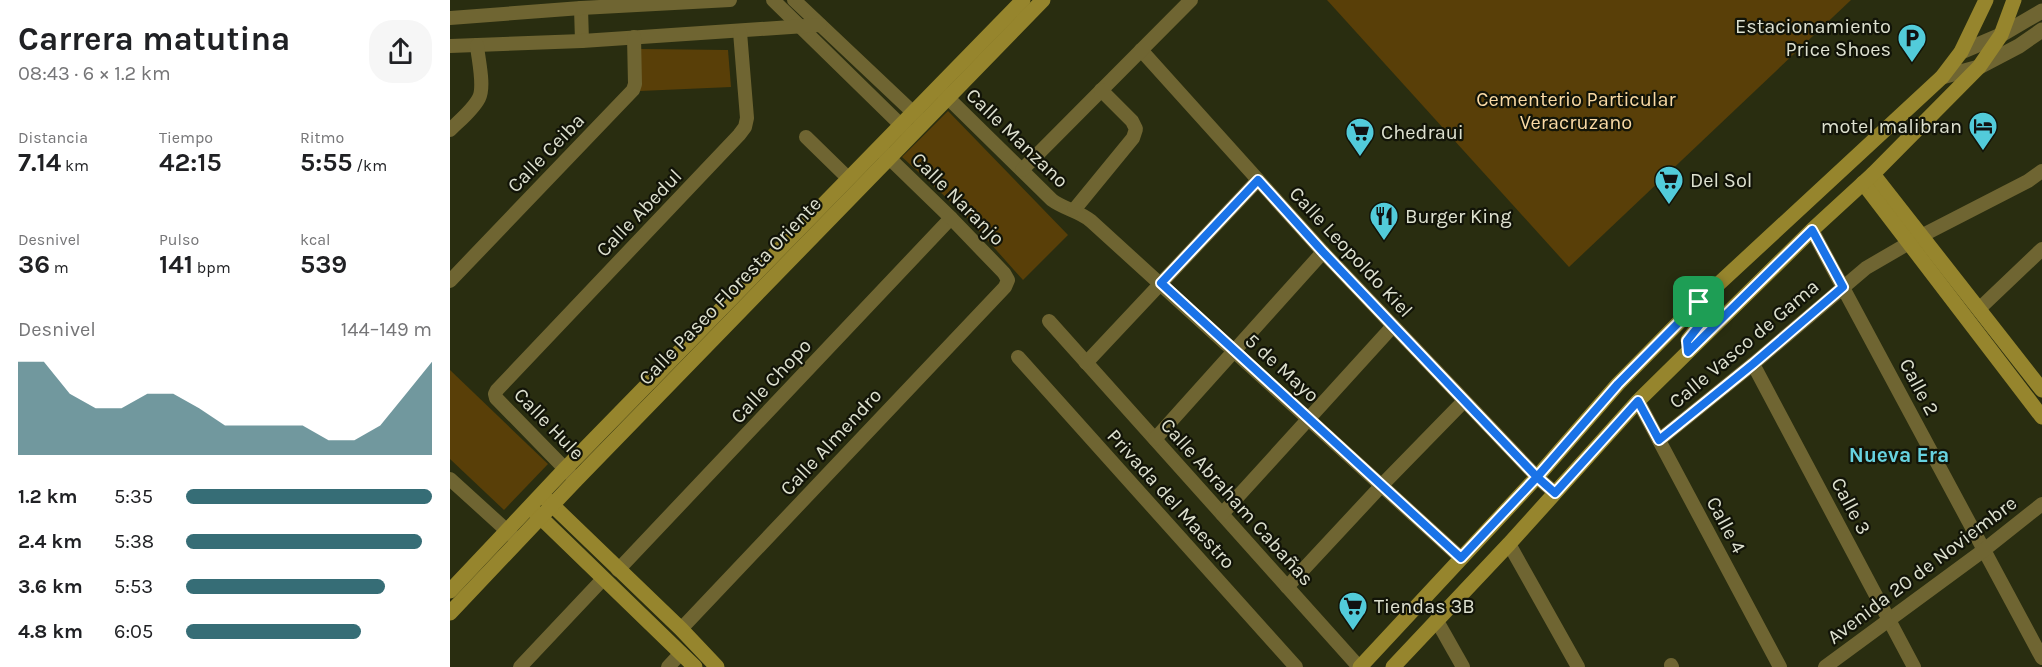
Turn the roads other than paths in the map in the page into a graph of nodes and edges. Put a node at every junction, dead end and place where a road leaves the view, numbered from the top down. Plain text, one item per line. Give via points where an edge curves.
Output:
1 (730, 0) edge
2 (773, 0) edge
3 (794, 0) edge
4 (1023, 0) edge
5 (1044, 0) edge
6 (1191, 0) edge
7 (1986, 0) edge
8 (2014, 0) edge
9 (581, 8) junction
10 (2042, 11) edge
11 (450, 18) edge
12 (820, 25) junction
13 (800, 26) junction
14 (2042, 30) edge
15 (740, 32) junction
16 (2001, 35) junction
17 (634, 37) junction
18 (582, 41) junction
19 (477, 45) junction
20 (450, 46) edge
21 (1141, 50) junction
22 (1961, 52) junction
23 (1979, 67) junction
24 (1942, 76) junction
25 (1101, 90) junction
26 (942, 93) junction
27 (918, 117) junction
28 (906, 129) junction
29 (450, 130) edge
30 (806, 137) dead end
31 (883, 152) junction
32 (1022, 170) junction
33 (2042, 171) edge
34 (848, 178) junction
35 (1868, 178) junction
36 (1258, 180) junction
37 (1074, 210) junction
38 (951, 218) junction
39 (1812, 230) junction
40 (1915, 240) junction
41 (2042, 249) edge
42 (1323, 252) junction
43 (1008, 280) joint
44 (450, 281) edge
45 (1161, 283) junction
46 (1843, 287) junction
47 (1699, 302) junction
48 (1979, 309) junction
49 (1049, 321) dead end
50 (1393, 326) junction
51 (1234, 351) junction
52 (1688, 352) junction
53 (688, 354) junction
54 (1018, 357) dead end
55 (1086, 363) junction
56 (1753, 364) junction
57 (2037, 373) edge
58 (2042, 390) edge
59 (495, 394) joint
60 (1464, 401) junction
61 (1638, 401) junction
62 (2042, 417) edge
63 (1309, 419) junction
64 (1155, 439) junction
65 (1659, 440) junction
66 (571, 474) junction
67 (1537, 477) junction
68 (450, 479) edge
69 (1382, 485) junction
70 (1555, 493) junction
71 (540, 495) junction
72 (2042, 504) edge
73 (553, 505) junction
74 (530, 507) junction
75 (1222, 514) junction
76 (541, 518) junction
77 (513, 536) junction
78 (1509, 544) junction
79 (1984, 550) junction
80 (1461, 558) junction
81 (618, 570) junction
82 (603, 579) junction
83 (1287, 587) junction
84 (450, 591) edge
85 (646, 596) junction
86 (635, 609) junction
87 (450, 613) edge
88 (1889, 620) junction
89 (1437, 621) junction
90 (681, 629) junction
91 (681, 653) junction
92 (2042, 658) edge
93 (520, 667) edge
94 (668, 667) edge
95 (695, 667) edge
96 (717, 667) edge
97 (1296, 667) edge
98 (1359, 667) edge
99 (1393, 667) edge
100 (1463, 667) edge
101 (1578, 667) edge
102 (1780, 667) edge
103 (1826, 667) edge
104 (1914, 667) edge

1 - 9 street
2 - 13 street
3 - 12 street
4 - 26 main road, Calle Paseo Floresta Oriente
5 - 26 main road, Calle Paseo Floresta Oriente
6 - 21 street
7 - 22 main road
8 - 16 main road
9 - 11 street
9 - 18 street
10 - 16 street
12 - 13 street
12 - 27 street
13 - 15 street
13 - 28 street
14 - 23 street
15 - 17 street
15 - 59 street, Calle Abedul via 747,118 740,135
16 - 22 street
16 - 23 main road
17 - 18 street
17 - 44 street, Calle Ceiba via 633,90
18 - 19 street
19 - 20 street
19 - 29 street via 482,90 479,99
21 - 25 street
21 - 36 street, Calle Leopoldo Kiel
22 - 24 main road
23 - 24 street
23 - 35 main road
24 - 47 main road
25 - 32 street
25 - 37 street via 1136,129 1133,138
26 - 27 main road, Calle Paseo Floresta Oriente
26 - 32 street, Calle Manzano
27 - 28 main road, Calle Paseo Floresta Oriente
28 - 31 main road, Calle Paseo Floresta Oriente
30 - 34 street
31 - 34 main road, Calle Paseo Floresta Oriente
31 - 38 street, Calle Naranjo
31 - 53 main road, Calle Paseo Floresta Oriente
32 - 37 street, Calle Manzano via 1058,204
33 - 40 street, Calle Vasco de Gama
34 - 53 main road, Calle Paseo Floresta Oriente
35 - 39 main road
35 - 40 main road
36 - 42 street, Calle Leopoldo Kiel
36 - 45 street
37 - 45 street, 5 de Mayo
38 - 43 street, Calle Naranjo
38 - 81 street, Calle Chopo
39 - 46 street, Calle 2
39 - 52 main road
40 - 46 street, Calle Vasco de Gama via 1866,268
40 - 48 main road
40 - 62 main road
41 - 48 street
42 - 50 street, Calle Leopoldo Kiel
42 - 51 street
43 - 90 street, Calle Almendro
45 - 51 street, 5 de Mayo
45 - 55 street
46 - 56 street, Calle Vasco de Gama
46 - 79 street, Calle 2
47 - 52 main road via 1707,312 1687,341
47 - 67 main road via 1618,384
48 - 57 main road
49 - 55 street, Calle Abraham Cabañas
50 - 60 street, Calle Leopoldo Kiel
50 - 63 street
51 - 63 street, 5 de Mayo
51 - 64 street
52 - 61 main road
53 - 66 main road, Calle Paseo Floresta Oriente
54 - 97 street, Privada del Maestro
55 - 64 street, Calle Abraham Cabañas
56 - 65 street, Calle Vasco de Gama
56 - 88 street, Calle 3
57 - 58 main road
59 - 66 street, Calle Hule
60 - 67 street, Calle Leopoldo Kiel
60 - 69 street
61 - 65 street, Calle 4
61 - 70 main road
63 - 69 street, 5 de Mayo
63 - 75 street
64 - 75 street, Calle Abraham Cabañas
65 - 102 street, Calle 4
66 - 71 main road, Calle Paseo Floresta Oriente
66 - 73 main road, Calle Paseo Floresta Oriente
67 - 70 street, Calle Leopoldo Kiel
67 - 80 main road
68 - 77 street
69 - 80 street, 5 de Mayo
69 - 83 street
70 - 78 main road
71 - 73 main road
71 - 74 main road, Calle Paseo Floresta Oriente
72 - 79 street, Avenida 20 de Noviembre
73 - 76 main road, Calle Paseo Floresta Oriente
73 - 81 main road
74 - 76 main road
74 - 77 main road, Calle Paseo Floresta Oriente
75 - 83 street, Calle Abraham Cabañas
76 - 77 main road, Calle Paseo Floresta Oriente
76 - 82 main road
77 - 84 main road, Calle Paseo Floresta Oriente
77 - 87 main road, Calle Paseo Floresta Oriente
78 - 89 main road
78 - 101 street
79 - 88 street, Avenida 20 de Noviembre
79 - 92 street, Calle 2
80 - 98 main road
81 - 85 main road
82 - 86 main road
82 - 93 street
83 - 98 street, Calle Abraham Cabañas
85 - 86 street
85 - 90 main road
86 - 91 main road
88 - 103 street, Avenida 20 de Noviembre
88 - 104 street, Calle 3
89 - 99 main road
89 - 100 street
90 - 96 main road
91 - 94 street
91 - 95 main road

